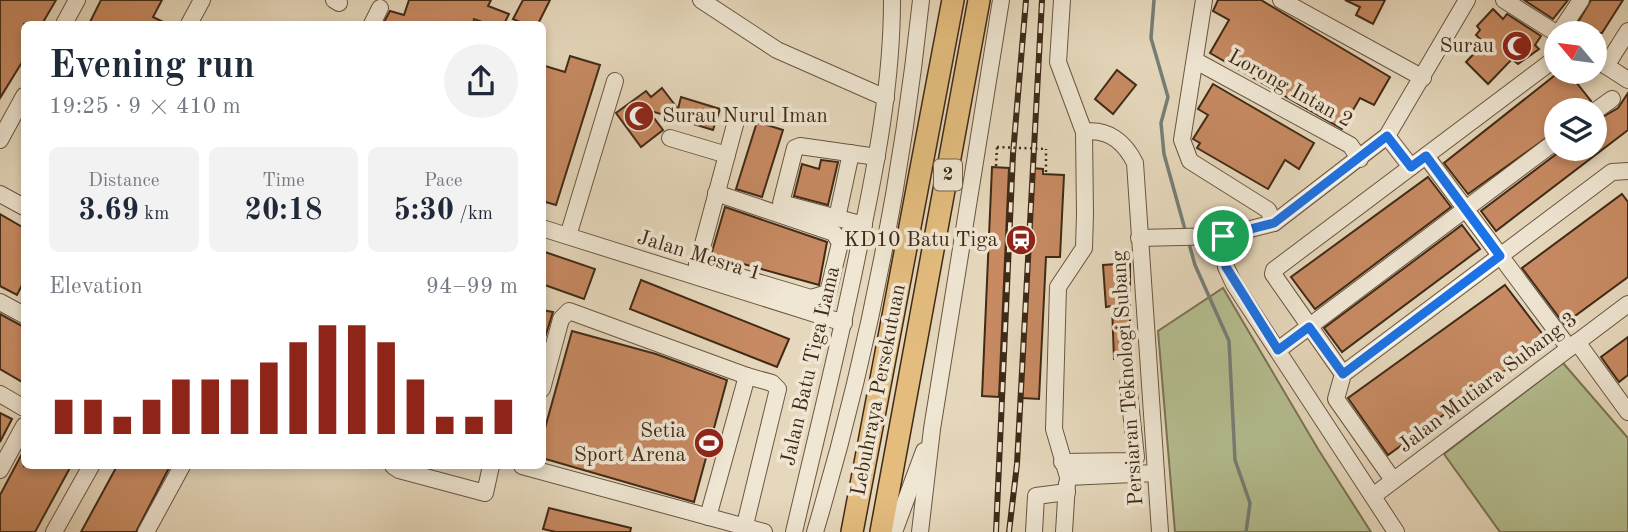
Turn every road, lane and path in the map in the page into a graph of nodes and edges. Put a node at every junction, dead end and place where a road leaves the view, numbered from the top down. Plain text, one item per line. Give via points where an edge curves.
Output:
1 (77, 0) edge
2 (202, 0) edge
3 (701, 0) edge
4 (892, 0) edge
5 (921, 0) edge
6 (953, 0) edge
7 (979, 0) edge
8 (1002, 0) edge
9 (1062, 0) edge
10 (1204, 0) edge
11 (1281, 0) edge
12 (1467, 0) edge
13 (1581, 0) edge
14 (1507, 1) edge
15 (1301, 5) edge
16 (380, 8) dead end
17 (66, 21) edge
18 (190, 21) edge
19 (374, 21) edge
20 (1566, 21) edge
21 (1544, 24) edge
22 (1628, 31) edge
23 (1607, 54) edge
24 (1196, 61) junction
25 (1607, 66) edge
26 (1544, 67) edge
27 (1423, 78) junction
28 (1628, 80) edge
29 (615, 81) dead end
30 (886, 98) junction
31 (1612, 99) dead end
32 (21, 102) edge
33 (1607, 103) edge
34 (736, 121) dead end
35 (1084, 132) junction
36 (1387, 136) junction
37 (670, 138) dead end
38 (0, 140) edge
39 (1544, 150) edge
40 (851, 153) junction
41 (727, 155) junction
42 (877, 156) junction
43 (1426, 156) junction
44 (1360, 159) junction
45 (996, 166) dead end
46 (1411, 167) junction
47 (1046, 172) dead end
48 (1620, 172) edge
49 (716, 193) junction
50 (0, 194) edge
51 (21, 206) edge
52 (1465, 209) junction
53 (837, 218) junction
54 (1274, 223) junction
55 (864, 225) junction
56 (546, 229) edge
57 (568, 236) junction
58 (1223, 236) junction
59 (1139, 238) junction
60 (1500, 256) junction
61 (696, 270) junction
62 (0, 302) edge
63 (1628, 303) edge
64 (21, 313) edge
65 (844, 323) junction
66 (1309, 327) junction
67 (1573, 345) junction
68 (1278, 350) junction
69 (546, 374) edge
70 (1343, 374) junction
71 (747, 376) junction
72 (1128, 383) dead end
73 (0, 394) edge
74 (21, 406) edge
75 (1628, 412) edge
76 (932, 429) junction
77 (21, 432) edge
78 (89, 469) edge
79 (180, 469) edge
80 (398, 469) edge
81 (490, 469) edge
82 (531, 469) edge
83 (0, 470) edge
84 (1156, 473) junction
85 (1066, 477) junction
86 (1393, 480) junction
87 (1373, 496) junction
88 (708, 517) junction
89 (744, 529) junction
90 (54, 532) edge
91 (146, 532) edge
92 (764, 532) edge
93 (794, 532) edge
94 (815, 532) edge
95 (852, 532) edge
96 (881, 532) edge
97 (894, 532) edge
98 (920, 532) edge
99 (1034, 532) edge
100 (1064, 532) edge
101 (1160, 532) edge
102 (1396, 532) edge

1 - 17 street
2 - 18 street
3 - 30 street via 777,50
4 - 30 street, Jalan Batu Tiga Lama
5 - 94 street via 895,204
6 - 95 highway, Lebuhraya Persekutuan / 2
7 - 96 highway, Lebuhraya Persekutuan / 2
8 - 76 street
9 - 35 street via 1058,62
10 - 24 street
11 - 15 street
12 - 27 street, Persiaran Teknologi Subang
13 - 20 street
14 - 21 street
15 - 27 street
16 - 19 street
22 - 23 street
24 - 44 street, Lorong Intan 2 via 1350,145
24 - 54 street via 1182,140 1185,154 1268,210
25 - 28 street
26 - 43 street
27 - 36 street, Persiaran Teknologi Subang
29 - 57 street
30 - 42 street, Jalan Batu Tiga Lama
31 - 33 street
32 - 38 street
34 - 41 street
35 - 59 street via 1106,133 1128,149 1135,163
35 - 85 street via 1084,248 1058,287 1054,429
36 - 44 street, Persiaran Teknologi Subang
36 - 46 street
37 - 41 street
39 - 52 street
40 - 42 street
40 - 53 street
40 - 53 street via 795,148 781,203
41 - 49 street
42 - 55 street, Jalan Batu Tiga Lama
43 - 46 street
43 - 52 street
44 - 54 street, Persiaran Teknologi Subang
45 - 47 path, bridge via 998,147 1046,149
46 - 66 street via 1274,270
48 - 60 street
49 - 61 street
49 - 61 street via 834,233 840,243 828,293 811,298
50 - 51 street
52 - 60 street
52 - 66 street
53 - 55 street
54 - 58 street, Persiaran Teknologi Subang
55 - 65 street, Jalan Batu Tiga Lama
56 - 57 street, Jalan Mesra 1
57 - 61 street, Jalan Mesra 1
58 - 59 street, Persiaran Teknologi Subang
58 - 68 street via 1226,267
59 - 84 street, Persiaran Teknologi Subang
60 - 67 street
60 - 70 street
61 - 65 street, Jalan Mesra 1
62 - 64 street
63 - 67 street, Jalan Mutiara Subang 3
65 - 93 street, Jalan Batu Tiga Lama
66 - 68 street
66 - 70 street
67 - 75 street
67 - 86 street, Jalan Mutiara Subang 3
68 - 87 street
69 - 71 street via 561,319 569,311
70 - 86 street via 1336,399
71 - 88 street
71 - 89 street via 778,389
72 - 85 street via 1136,457
73 - 74 street
76 - 97 street
76 - 98 street
77 - 83 street
78 - 90 street
79 - 91 street
80 - 81 street via 485,493
82 - 88 street
84 - 85 street
84 - 101 street, Persiaran Teknologi Subang
85 - 99 street via 1036,496
85 - 100 street
86 - 87 street, Jalan Mutiara Subang 3
87 - 102 street
88 - 89 street
89 - 92 street

